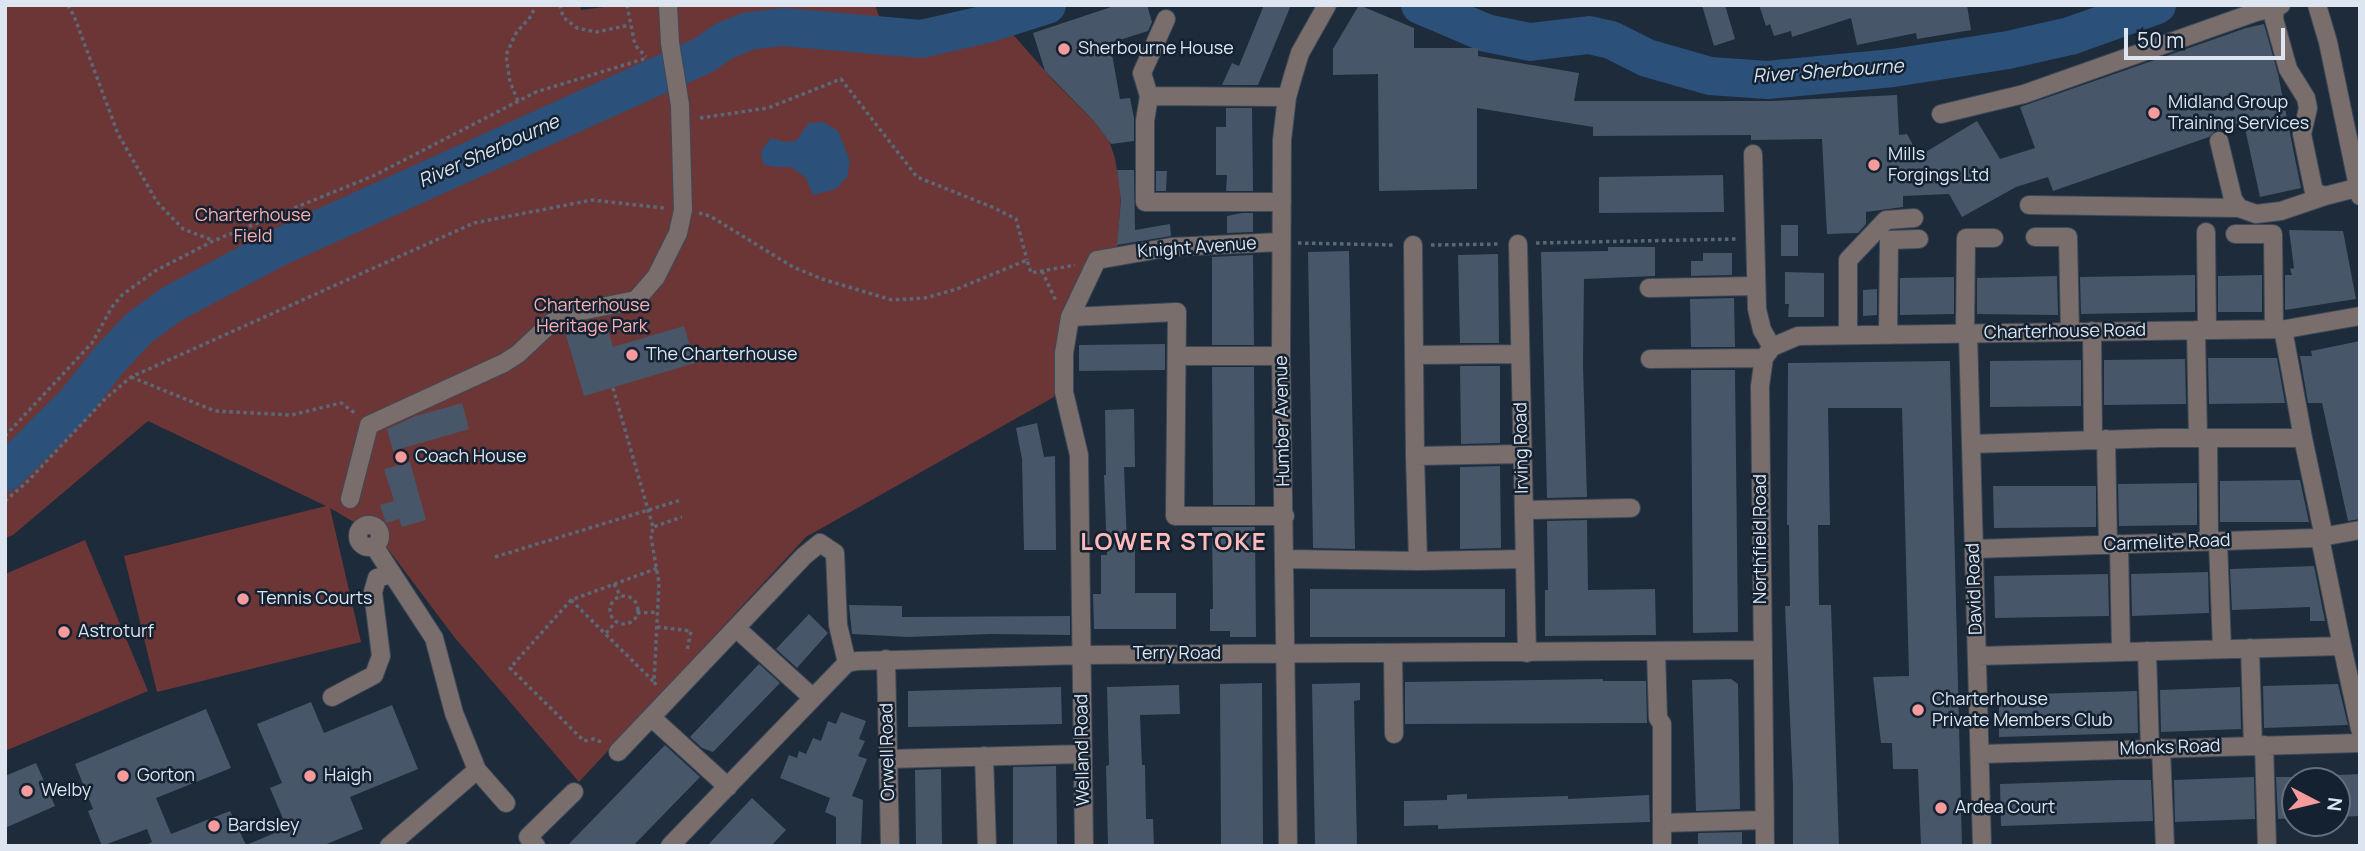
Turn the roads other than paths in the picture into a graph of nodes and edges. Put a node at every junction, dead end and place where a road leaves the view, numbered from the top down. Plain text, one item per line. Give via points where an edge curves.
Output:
1 (668, 5) edge
2 (1327, 5) edge
3 (2317, 5) edge
4 (2278, 7) edge
5 (1167, 19) dead end
6 (1149, 96) junction
7 (1287, 97) junction
8 (1941, 114) dead end
9 (2220, 141) dead end
10 (1753, 154) dead end
11 (2359, 190) edge
12 (2325, 196) junction
13 (1282, 202) junction
14 (2029, 205) dead end
15 (2239, 208) junction
16 (1914, 218) dead end
17 (2206, 232) dead end
18 (2235, 234) dead end
19 (2035, 237) dead end
20 (1994, 238) dead end
21 (1919, 239) dead end
22 (1282, 242) junction
23 (1518, 244) dead end
24 (1413, 245) dead end
25 (1755, 286) junction
26 (1649, 288) dead end
27 (2360, 316) edge
28 (1070, 317) junction
29 (2279, 329) junction
30 (2201, 330) junction
31 (2092, 331) junction
32 (2070, 332) junction
33 (1966, 333) junction
34 (1848, 335) junction
35 (1888, 335) junction
36 (1768, 352) junction
37 (1520, 354) junction
38 (1414, 355) junction
39 (1177, 356) junction
40 (1281, 356) junction
41 (1650, 359) dead end
42 (2203, 438) junction
43 (2303, 438) junction
44 (2099, 440) junction
45 (1971, 444) junction
46 (1522, 454) junction
47 (1415, 456) junction
48 (349, 499) dead end
49 (1631, 508) dead end
50 (1524, 510) junction
51 (1284, 516) junction
52 (2360, 530) edge
53 (2322, 537) junction
54 (2214, 541) junction
55 (2113, 544) junction
56 (374, 546) dead end
57 (1974, 549) junction
58 (1285, 559) junction
59 (1525, 559) junction
60 (1418, 561) junction
61 (391, 574) junction
62 (736, 628) junction
63 (2342, 646) junction
64 (2250, 648) junction
65 (2222, 649) junction
66 (1762, 650) junction
67 (2147, 650) junction
68 (1657, 651) junction
69 (2121, 651) junction
70 (1527, 653) junction
71 (1286, 654) junction
72 (1393, 654) junction
73 (1082, 655) junction
74 (1978, 656) junction
75 (886, 659) junction
76 (846, 663) junction
77 (332, 696) dead end
78 (813, 698) junction
79 (651, 717) junction
80 (2360, 729) edge
81 (1394, 734) dead end
82 (2360, 743) edge
83 (2258, 746) junction
84 (611, 747) road end
85 (2156, 749) junction
86 (1083, 754) junction
87 (1981, 754) junction
88 (984, 756) junction
89 (888, 759) junction
90 (477, 770) junction
91 (727, 786) junction
92 (574, 792) dead end
93 (506, 803) dead end
94 (1764, 820) junction
95 (1662, 822) junction
96 (389, 846) edge
97 (536, 846) edge
98 (670, 846) edge
99 (890, 846) edge
100 (987, 846) edge
101 (1084, 846) edge
102 (1288, 846) edge
103 (1662, 846) edge
104 (1765, 846) edge
105 (1982, 846) edge
106 (2165, 846) edge
107 (2267, 846) edge

1 - 48 street via 680,112 683,210 678,233 656,277 636,300 566,314 504,363 369,425
2 - 7 street, Humber Avenue via 1300,53
3 - 11 street
4 - 8 street via 2024,93
4 - 12 street via 2274,19 2288,69 2308,108 2302,134 2311,184 2314,192
5 - 6 street via 1142,73
6 - 7 street
6 - 13 street via 1145,202
7 - 13 street, Humber Avenue
9 - 15 street via 2232,199
10 - 25 street, Northfield Road
11 - 12 street
12 - 15 street via 2281,211 2256,214
13 - 22 street, Humber Avenue
14 - 15 street
16 - 34 street via 1886,220 1848,260
17 - 30 street
18 - 29 street via 2273,234
19 - 32 street via 2068,237
20 - 33 street, David Road via 1966,238
21 - 35 street via 1889,240
22 - 28 street, Knight Avenue via 1171,247 1097,260
22 - 40 street, Humber Avenue
23 - 37 street, Irving Road
24 - 38 street
25 - 26 street
25 - 36 street, Northfield Road
27 - 29 street, Charterhouse Road
28 - 39 street via 1177,312
28 - 73 street via 1064,392 1079,455
29 - 30 street, Charterhouse Road
29 - 43 street
30 - 31 street, Charterhouse Road
30 - 42 street
31 - 32 street, Charterhouse Road
31 - 44 street
32 - 33 street, Charterhouse Road
33 - 35 street, Charterhouse Road
33 - 45 street, David Road
34 - 35 street, Charterhouse Road
34 - 36 street, Charterhouse Road via 1798,336
36 - 41 street, Charterhouse Road
36 - 66 street, Northfield Road via 1760,386
37 - 38 street
37 - 46 street, Irving Road
38 - 47 street
39 - 40 street
39 - 51 street via 1175,516
40 - 51 street, Humber Avenue
42 - 43 street
42 - 44 street
42 - 54 street
43 - 53 street
44 - 45 street
44 - 55 street
45 - 57 street, David Road
46 - 47 street
46 - 50 street, Irving Road
47 - 60 street
49 - 50 street
50 - 59 street, Irving Road
51 - 58 street, Humber Avenue
52 - 53 street, Carmelite Road
53 - 54 street, Carmelite Road
53 - 63 street
54 - 55 street, Carmelite Road
54 - 65 street
55 - 57 street, Carmelite Road
55 - 69 street
56 - 61 street
57 - 74 street, David Road
58 - 60 street
58 - 71 street, Humber Avenue
59 - 60 street
59 - 70 street, Irving Road
61 - 77 street via 377,578 373,592 381,656 374,675
61 - 90 street via 434,638 454,713
62 - 76 street via 820,543 835,553 838,625
62 - 78 street
62 - 79 street
63 - 64 street
63 - 80 street
64 - 65 street
64 - 83 street
65 - 67 street
66 - 68 street, Terry Road
66 - 94 street, Northfield Road
67 - 69 street
67 - 85 street
68 - 70 street, Terry Road
68 - 95 street
69 - 74 street
70 - 72 street, Terry Road
71 - 72 street, Terry Road
71 - 73 street, Terry Road
71 - 102 street, Humber Avenue
72 - 81 street
73 - 75 street, Terry Road
73 - 86 street, Welland Road
74 - 87 street, David Road
75 - 76 street, Terry Road
75 - 89 street, Orwell Road
76 - 78 street
78 - 91 street
79 - 84 street
79 - 91 street
82 - 83 street, Monks Road
83 - 85 street, Monks Road
83 - 107 street
85 - 87 street, Monks Road
85 - 106 street
86 - 88 street
86 - 101 street, Welland Road
87 - 105 street, David Road
88 - 89 street
88 - 100 street
89 - 99 street, Orwell Road
90 - 93 street
90 - 96 street
91 - 98 street
92 - 97 street via 528,837
94 - 95 street
94 - 104 street, Northfield Road
95 - 103 street

